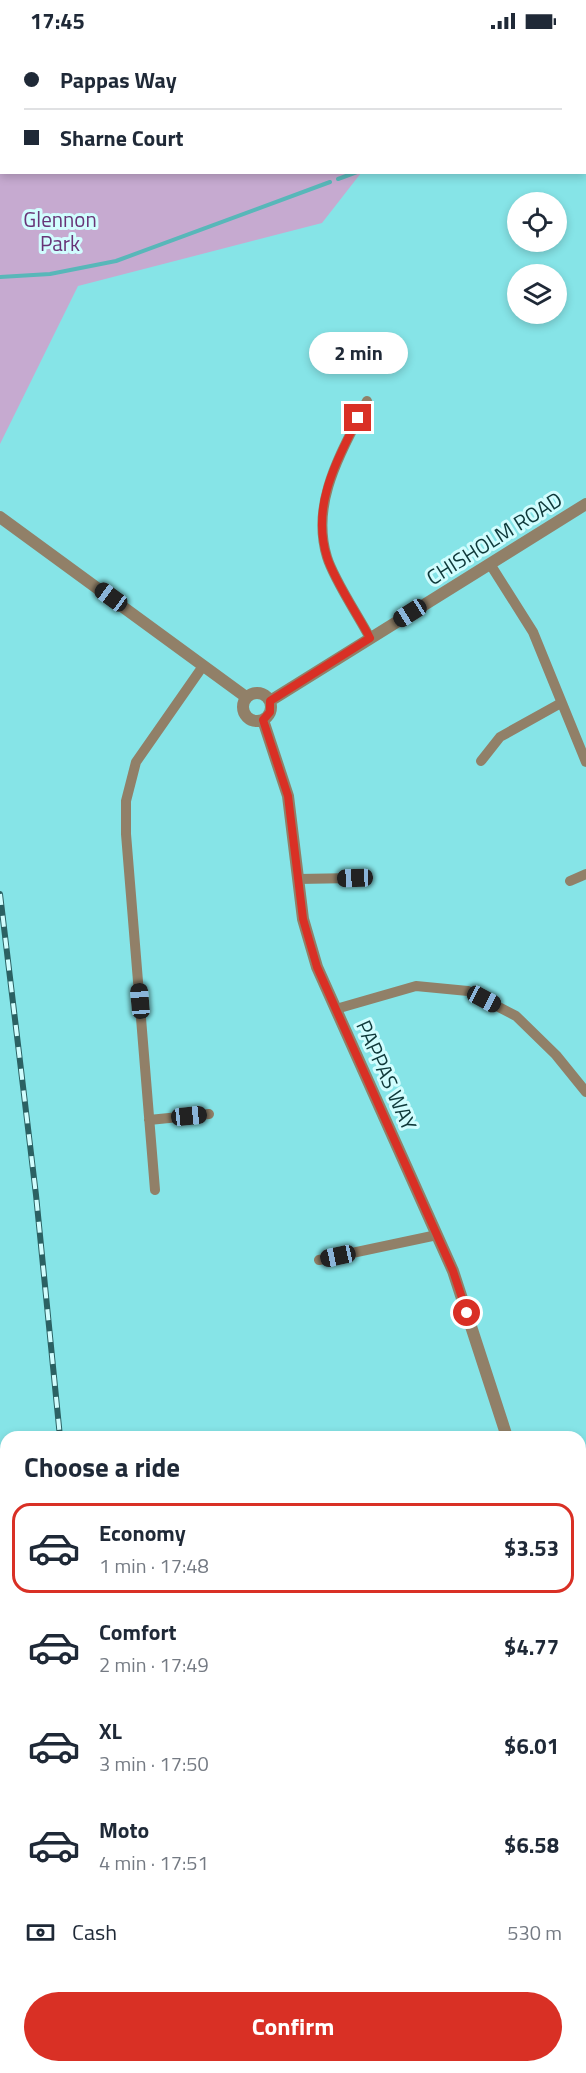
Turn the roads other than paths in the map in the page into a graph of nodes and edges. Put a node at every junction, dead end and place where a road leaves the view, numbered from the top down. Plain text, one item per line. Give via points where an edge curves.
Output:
1 (367, 401) dead end
2 (586, 504) edge
3 (0, 517) edge
4 (490, 564) junction
5 (370, 638) junction
6 (203, 666) junction
7 (246, 697) junction
8 (270, 701) junction
9 (561, 703) junction
10 (263, 720) junction
11 (481, 761) dead end
12 (586, 762) edge
13 (586, 874) edge
14 (355, 878) dead end
15 (298, 879) junction
16 (570, 880) dead end
17 (336, 1009) junction
18 (586, 1092) edge
19 (210, 1114) dead end
20 (149, 1120) junction
21 (155, 1190) dead end
22 (437, 1235) junction
23 (319, 1260) dead end
24 (505, 1431) edge

1 - 5 street via 333,469 320,516 327,558
2 - 4 street, CHISHOLM ROAD
3 - 6 street
4 - 5 street, CHISHOLM ROAD
4 - 9 street via 532,632
5 - 8 street, CHISHOLM ROAD
6 - 7 street
6 - 20 street via 136,762 126,801
7 - 8 street via 260,693
7 - 10 street via 246,716 254,721
8 - 10 street via 270,712
9 - 11 street via 500,737
9 - 12 street
10 - 15 street, PAPPAS WAY via 288,796
13 - 16 street
14 - 15 street
15 - 17 street, PAPPAS WAY via 303,919 317,967
17 - 18 street via 416,986 468,991 516,1016 556,1055
17 - 22 street, PAPPAS WAY
19 - 20 street
20 - 21 street
22 - 23 street
22 - 24 street, PAPPAS WAY via 453,1271

